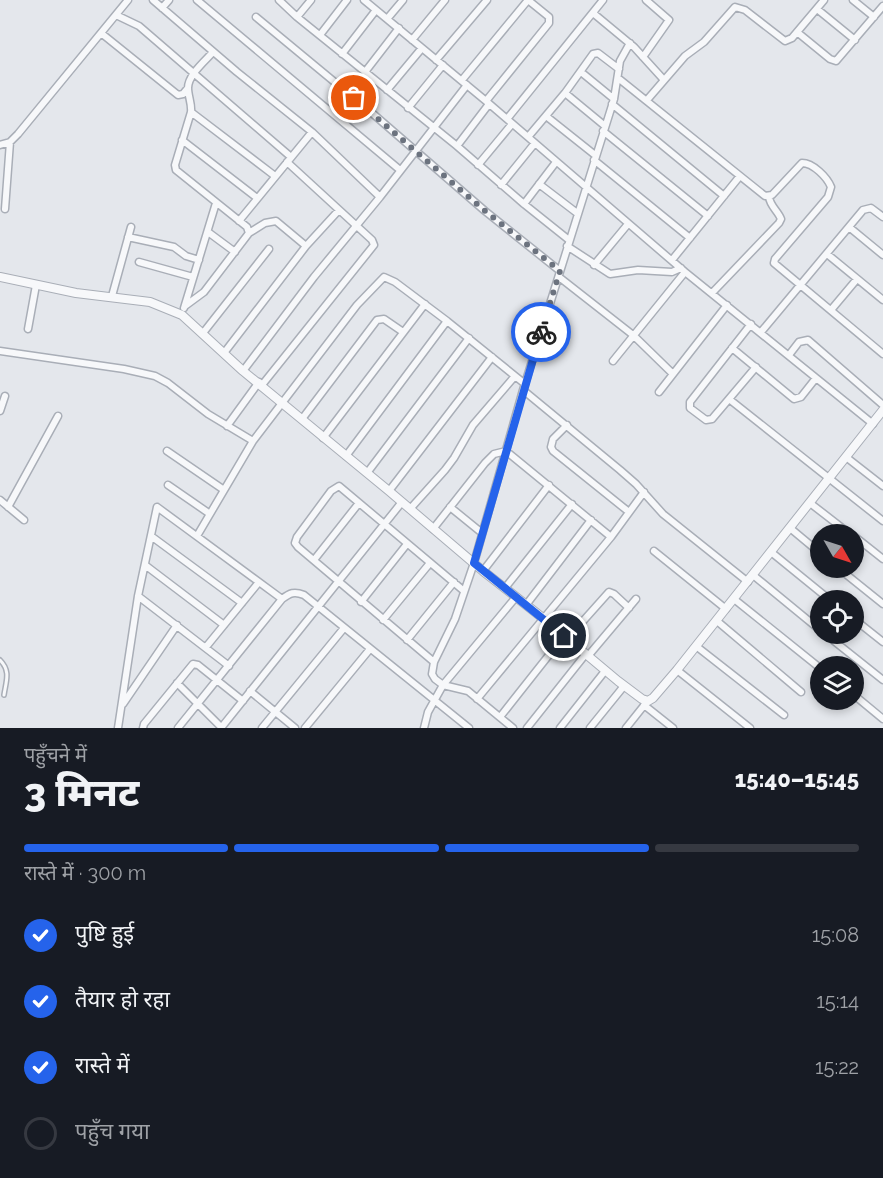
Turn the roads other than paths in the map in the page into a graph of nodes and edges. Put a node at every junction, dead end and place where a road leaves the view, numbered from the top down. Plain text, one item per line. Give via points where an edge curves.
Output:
1 (128, 0) edge
2 (153, 0) edge
3 (169, 0) edge
4 (197, 0) edge
5 (279, 0) edge
6 (311, 0) edge
7 (347, 0) edge
8 (363, 0) edge
9 (403, 0) edge
10 (445, 0) edge
11 (487, 0) edge
12 (528, 0) edge
13 (603, 0) edge
14 (646, 0) edge
15 (824, 0) edge
16 (853, 0) edge
17 (883, 6) edge
18 (162, 8) junction
19 (817, 9) junction
20 (376, 10) junction
21 (592, 13) junction
22 (116, 15) junction
23 (256, 17) dead end
24 (297, 17) junction
25 (874, 17) junction
26 (387, 19) junction
27 (399, 28) junction
28 (797, 32) junction
29 (101, 33) junction
30 (320, 35) junction
31 (412, 39) junction
32 (855, 40) junction
33 (630, 43) junction
34 (422, 48) junction
35 (213, 52) junction
36 (342, 54) junction
37 (643, 57) junction
38 (436, 60) junction
39 (443, 65) junction
40 (619, 69) junction
41 (365, 72) junction
42 (581, 72) junction
43 (194, 74) junction
44 (618, 78) junction
45 (664, 80) junction
46 (464, 83) junction
47 (188, 88) junction
48 (387, 90) junction
49 (565, 93) junction
50 (647, 100) junction
51 (613, 101) junction
52 (488, 102) junction
53 (408, 108) junction
54 (191, 112) junction
55 (546, 116) junction
56 (509, 122) junction
57 (433, 127) junction
58 (604, 129) junction
59 (312, 132) junction
60 (528, 137) junction
61 (183, 140) junction
62 (9, 142) junction
63 (535, 143) junction
64 (0, 145) edge
65 (457, 146) junction
66 (415, 150) junction
67 (595, 158) junction
68 (289, 160) junction
69 (556, 162) junction
70 (478, 165) junction
71 (400, 170) junction
72 (275, 176) junction
73 (740, 176) junction
74 (539, 184) junction
75 (501, 185) junction
76 (586, 187) junction
77 (724, 196) junction
78 (769, 197) junction
79 (257, 198) junction
80 (380, 198) junction
81 (216, 203) junction
82 (524, 204) junction
83 (5, 209) dead end
84 (339, 210) junction
85 (577, 213) junction
86 (708, 216) junction
87 (883, 217) edge
88 (239, 221) junction
89 (628, 224) junction
90 (356, 226) junction
91 (131, 227) dead end
92 (849, 227) junction
93 (208, 232) junction
94 (249, 233) junction
95 (128, 237) junction
96 (690, 238) junction
97 (568, 243) junction
98 (306, 246) junction
99 (269, 249) dead end
100 (235, 252) junction
101 (827, 254) junction
102 (883, 255) edge
103 (199, 260) junction
104 (672, 260) junction
105 (139, 262) dead end
106 (594, 265) junction
107 (683, 270) junction
108 (559, 274) junction
109 (194, 276) junction
110 (0, 277) edge
111 (857, 279) junction
112 (36, 285) junction
113 (800, 286) junction
114 (712, 293) junction
115 (112, 296) junction
116 (883, 300) edge
117 (425, 304) junction
118 (727, 305) junction
119 (184, 306) junction
120 (831, 310) junction
121 (182, 315) junction
122 (447, 321) junction
123 (751, 324) junction
124 (28, 329) dead end
125 (403, 332) junction
126 (761, 332) junction
127 (203, 333) junction
128 (633, 335) junction
129 (469, 338) junction
130 (732, 348) junction
131 (0, 351) edge
132 (224, 353) junction
133 (883, 354) edge
134 (789, 355) junction
135 (492, 357) junction
136 (614, 361) dead end
137 (756, 367) junction
138 (243, 371) junction
139 (673, 374) junction
140 (515, 376) junction
141 (816, 378) junction
142 (260, 384) junction
143 (524, 387) junction
144 (659, 392) dead end
145 (5, 396) dead end
146 (729, 399) junction
147 (282, 402) junction
148 (883, 405) edge
149 (883, 410) edge
150 (0, 411) edge
151 (58, 416) dead end
152 (302, 419) junction
153 (873, 424) junction
154 (567, 425) junction
155 (227, 426) junction
156 (324, 438) junction
157 (253, 441) junction
158 (166, 451) dead end
159 (506, 451) junction
160 (346, 456) junction
161 (846, 457) junction
162 (367, 473) junction
163 (829, 478) junction
164 (168, 485) dead end
165 (549, 485) junction
166 (883, 486) edge
167 (224, 489) junction
168 (389, 491) junction
169 (644, 492) junction
170 (0, 500) edge
171 (402, 502) junction
172 (810, 502) junction
173 (359, 503) junction
174 (572, 504) junction
175 (8, 507) junction
176 (450, 507) junction
177 (410, 509) junction
178 (628, 512) junction
179 (210, 514) junction
180 (24, 519) dead end
181 (591, 520) junction
182 (883, 521) edge
183 (838, 524) edge
184 (384, 525) junction
185 (790, 528) junction
186 (433, 529) junction
187 (482, 533) junction
188 (151, 536) junction
189 (197, 536) junction
190 (610, 537) junction
191 (407, 544) junction
192 (864, 544) edge
193 (810, 545) edge
194 (654, 551) dead end
195 (771, 552) junction
196 (883, 559) edge
197 (314, 560) junction
198 (430, 563) junction
199 (474, 563) junction
200 (145, 565) junction
201 (483, 571) junction
202 (750, 578) junction
203 (851, 578) edge
204 (338, 581) junction
205 (259, 582) junction
206 (454, 582) junction
207 (505, 588) junction
208 (818, 590) edge
209 (464, 591) junction
210 (138, 596) junction
211 (516, 597) junction
212 (282, 599) junction
213 (636, 599) dead end
214 (734, 599) junction
215 (362, 602) junction
216 (242, 603) junction
217 (883, 604) edge
218 (526, 605) junction
219 (318, 607) junction
220 (629, 608) junction
221 (726, 609) junction
222 (544, 619) junction
223 (383, 620) junction
224 (717, 621) junction
225 (810, 623) edge
226 (177, 625) junction
227 (224, 625) junction
228 (864, 627) edge
229 (344, 628) junction
230 (566, 638) junction
231 (407, 640) junction
232 (883, 642) edge
233 (838, 644) edge
234 (696, 646) junction
235 (206, 647) junction
236 (370, 649) junction
237 (587, 656) junction
238 (0, 660) edge
239 (810, 660) edge
240 (434, 662) junction
241 (229, 666) junction
242 (677, 670) junction
243 (605, 671) junction
244 (883, 680) edge
245 (217, 681) junction
246 (177, 683) junction
247 (443, 685) junction
248 (624, 686) junction
249 (250, 691) junction
250 (801, 692) dead end
251 (4, 695) dead end
252 (434, 699) junction
253 (477, 699) junction
254 (243, 701) junction
255 (646, 703) junction
256 (864, 703) edge
257 (198, 704) junction
258 (121, 707) junction
259 (275, 712) junction
260 (784, 715) dead end
261 (500, 717) junction
262 (883, 718) edge
263 (631, 722) junction
264 (118, 728) edge
265 (143, 728) edge
266 (178, 728) edge
267 (221, 728) edge
268 (262, 728) edge
269 (295, 728) edge
270 (305, 728) edge
271 (424, 728) edge
272 (469, 728) edge
273 (513, 728) edge
274 (527, 728) edge
275 (560, 728) edge
276 (590, 728) edge
277 (626, 728) edge
278 (638, 728) edge
279 (673, 728) edge
280 (750, 728) edge

1 - 22 street
2 - 18 street
3 - 18 street
4 - 71 street
5 - 24 street
6 - 24 street
7 - 30 street
8 - 20 street
9 - 26 street
10 - 31 street
11 - 38 street
12 - 46 street
12 - 52 street via 549,17 549,23
13 - 21 street
14 - 37 street via 669,20
15 - 19 street
16 - 25 street
17 - 25 street
18 - 35 street
19 - 28 street
19 - 32 street
20 - 26 street
20 - 36 street
21 - 33 street
21 - 56 street
22 - 29 street
22 - 43 street via 139,26
23 - 66 street
24 - 30 street
25 - 32 street
26 - 27 street
27 - 31 street
27 - 41 street
28 - 32 street via 836,61
28 - 45 street via 789,40 781,39 745,10 735,8
29 - 47 street via 178,95
29 - 62 street
30 - 36 street
31 - 34 street
33 - 37 street
33 - 40 street
34 - 38 street
34 - 48 street
35 - 43 street
35 - 59 street
36 - 41 street
37 - 45 street
38 - 39 street
39 - 46 street
39 - 53 street
40 - 42 street via 596,52
40 - 44 street
41 - 48 street
42 - 49 street
42 - 51 street
43 - 47 street
43 - 68 street
44 - 50 street
44 - 51 street
45 - 50 street
46 - 52 street
46 - 57 street
47 - 54 street
48 - 53 street
49 - 55 street
49 - 58 street
50 - 73 street
51 - 58 street
51 - 77 street
52 - 56 street
52 - 65 street
53 - 57 street
54 - 61 street
54 - 72 street
55 - 60 street
55 - 67 street
56 - 60 street
56 - 70 street
57 - 65 street
57 - 66 street
58 - 67 street
58 - 86 street
59 - 68 street
59 - 80 street
60 - 63 street
61 - 79 street
61 - 81 street via 176,170
62 - 64 street
62 - 83 street
63 - 69 street
63 - 75 street
65 - 70 street
66 - 71 street
66 - 108 street
67 - 76 street
67 - 96 street
68 - 72 street
68 - 84 street
69 - 74 street
69 - 76 street
70 - 75 street
71 - 80 street
72 - 79 street
73 - 77 street
73 - 78 street
74 - 82 street
74 - 85 street
75 - 82 street
76 - 85 street
76 - 89 street
77 - 86 street
78 - 113 street via 798,165 806,162 831,187 828,197 775,259 777,268
78 - 114 street via 780,216 779,224
79 - 88 street
80 - 90 street
81 - 88 street
81 - 93 street
82 - 97 street
84 - 90 street
84 - 98 street
85 - 97 street
86 - 96 street
87 - 92 street via 867,208
88 - 94 street
89 - 104 street
89 - 106 street
90 - 138 street
90 - 142 street via 372,240 372,249
91 - 95 street
92 - 101 street
92 - 102 street
93 - 100 street
93 - 103 street
94 - 98 street via 276,221
94 - 100 street
95 - 103 street via 174,247
95 - 115 street
96 - 104 street
97 - 106 street
97 - 108 street
98 - 132 street
99 - 127 street
100 - 119 street via 204,292
101 - 111 street
101 - 113 street
103 - 109 street
104 - 107 street
105 - 109 street
106 - 107 street via 610,274
107 - 114 street
107 - 128 street
108 - 128 street
108 - 143 street
109 - 119 street
110 - 112 street
111 - 116 street
111 - 120 street
112 - 115 street
112 - 124 street
113 - 120 street
113 - 126 street
114 - 118 street
115 - 121 street via 150,302
117 - 122 street
117 - 125 street
117 - 147 street via 384,277 357,304
118 - 123 street
118 - 139 street
119 - 121 street
120 - 133 street
121 - 127 street
122 - 129 street
122 - 160 street
123 - 126 street
123 - 130 street
125 - 152 street via 384,319 377,320
125 - 156 street
126 - 134 street
127 - 132 street
128 - 136 street
128 - 139 street
129 - 135 street
129 - 162 street
130 - 137 street
130 - 146 street via 689,405 709,421
131 - 155 street via 155,376
132 - 138 street
134 - 141 street
134 - 148 street via 800,342 808,340
135 - 140 street
135 - 168 street
137 - 141 street via 797,399
137 - 146 street
138 - 142 street
139 - 144 street
140 - 143 street
140 - 177 street via 473,426 445,470
141 - 153 street
142 - 147 street
142 - 155 street
143 - 154 street
143 - 159 street
145 - 150 street
146 - 163 street
147 - 152 street
147 - 157 street
149 - 153 street
151 - 175 street
152 - 156 street
153 - 161 street
154 - 169 street
154 - 178 street via 553,439 553,451
155 - 157 street
156 - 160 street
157 - 167 street
158 - 167 street
159 - 165 street
159 - 176 street via 494,454
159 - 187 street
160 - 162 street
161 - 163 street
161 - 166 street
162 - 168 street
163 - 172 street
163 - 182 street
164 - 179 street
165 - 174 street
165 - 201 street
167 - 179 street
168 - 171 street
169 - 178 street
169 - 202 street via 663,514
170 - 175 street
171 - 177 street
171 - 184 street
172 - 183 street
172 - 185 street
173 - 184 street
173 - 197 street
173 - 197 street via 339,486 331,491 297,537 298,547
174 - 181 street
174 - 207 street
175 - 180 street
176 - 186 street
176 - 187 street
177 - 186 street
178 - 190 street
179 - 189 street
181 - 190 street
181 - 218 street
184 - 191 street
184 - 204 street
185 - 193 street
185 - 195 street
186 - 199 street
187 - 199 street
188 - 189 street via 157,507
188 - 200 street
188 - 216 street
189 - 205 street
190 - 222 street
191 - 198 street
191 - 215 street
192 - 196 street
194 - 221 street
195 - 202 street
195 - 208 street
197 - 204 street
198 - 206 street
198 - 223 street
199 - 201 street
199 - 209 street
200 - 210 street
200 - 227 street
201 - 207 street
202 - 214 street
202 - 225 street
203 - 217 street
204 - 215 street
204 - 219 street
205 - 212 street
205 - 216 street
206 - 209 street
206 - 231 street
207 - 211 street
209 - 240 street
210 - 226 street
210 - 258 street
211 - 218 street
211 - 247 street
212 - 219 street via 297,592
212 - 241 street
213 - 220 street
214 - 221 street
214 - 239 street
215 - 223 street
216 - 227 street
218 - 222 street
219 - 229 street
219 - 249 street
220 - 230 street via 609,592
220 - 237 street
221 - 224 street
222 - 230 street
222 - 253 street
223 - 231 street
224 - 234 street
224 - 250 street
226 - 235 street
226 - 258 street
227 - 235 street
228 - 232 street
229 - 236 street
229 - 259 street
230 - 237 street
230 - 261 street
231 - 240 street
233 - 244 street
234 - 242 street
234 - 260 street
235 - 241 street
236 - 252 street
236 - 270 street
237 - 243 street
237 - 274 street
238 - 251 lane via 8,675
240 - 247 street via 432,674
241 - 245 street
242 - 255 street
242 - 280 street
243 - 248 street
243 - 275 street
245 - 246 street via 193,664
245 - 254 street
245 - 257 street
246 - 257 street
246 - 265 street
247 - 252 street
247 - 253 street via 464,689
248 - 255 street
248 - 276 street
249 - 254 street
249 - 259 street
252 - 271 street
252 - 272 street
253 - 261 street
254 - 267 street
255 - 263 street
255 - 279 street
256 - 262 street
257 - 266 street
257 - 267 street
258 - 264 street
259 - 268 street
259 - 269 street
261 - 273 street
263 - 277 street
263 - 278 street

